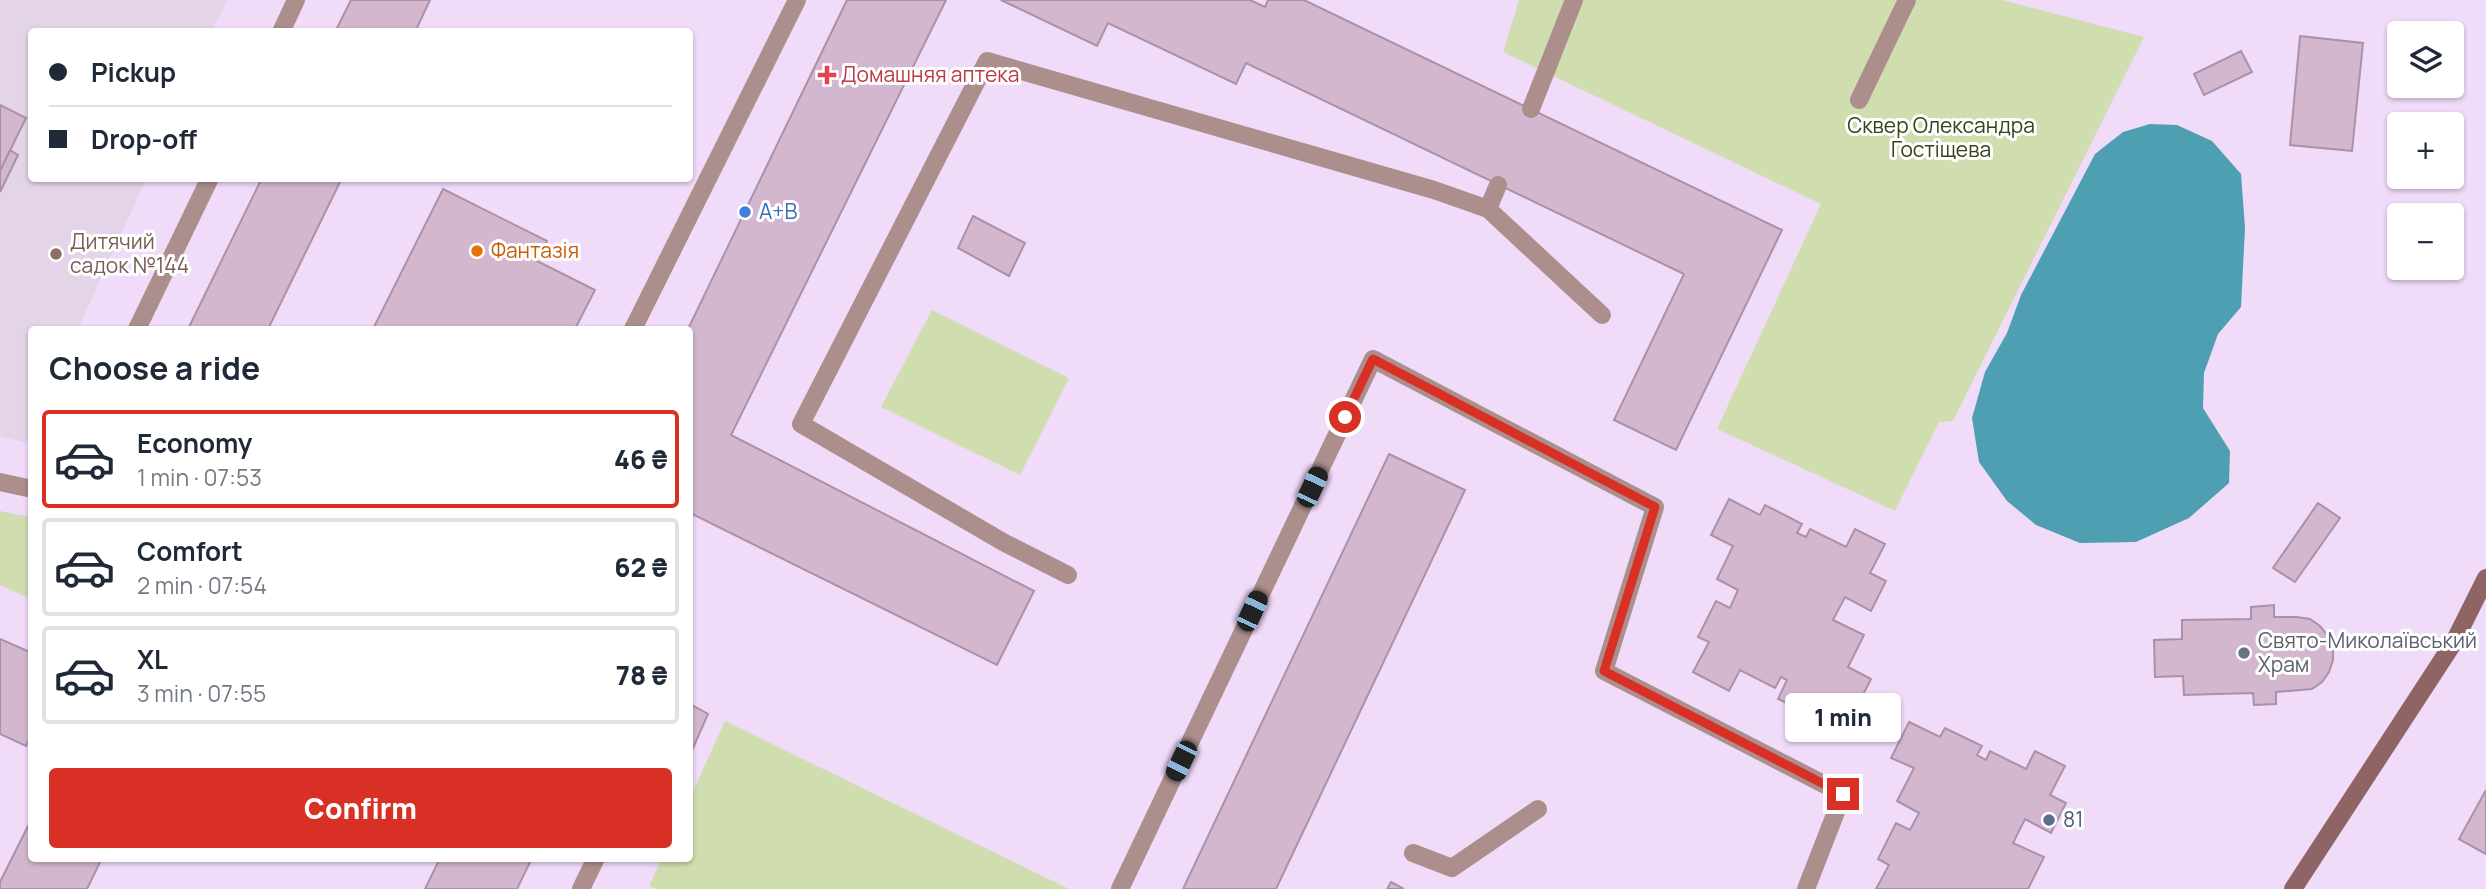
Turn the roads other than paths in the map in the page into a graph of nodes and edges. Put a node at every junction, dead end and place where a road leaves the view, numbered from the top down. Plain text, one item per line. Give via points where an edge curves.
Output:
1 (296, 0) edge
2 (797, 0) edge
3 (1574, 0) edge
4 (1907, 0) edge
5 (283, 28) edge
6 (1859, 100) dead end
7 (1531, 109) dead end
8 (207, 182) edge
9 (1498, 185) dead end
10 (1488, 209) junction
11 (1602, 315) dead end
12 (137, 326) edge
13 (634, 326) edge
14 (0, 482) edge
15 (28, 488) edge
16 (1068, 575) dead end
17 (2486, 578) edge
18 (1538, 809) dead end
19 (1413, 853) dead end
20 (594, 862) edge
21 (581, 889) edge
22 (1120, 889) edge
23 (1806, 889) edge
24 (2292, 889) edge

1 - 5 street
2 - 13 street
3 - 7 street
4 - 6 street
8 - 12 street
9 - 10 street
10 - 11 street
10 - 16 street via 987,61 802,424
14 - 15 street
17 - 24 street via 2454,642
18 - 19 street via 1452,868
20 - 21 street
22 - 23 street via 1373,359 1655,507 1604,671 1843,794

